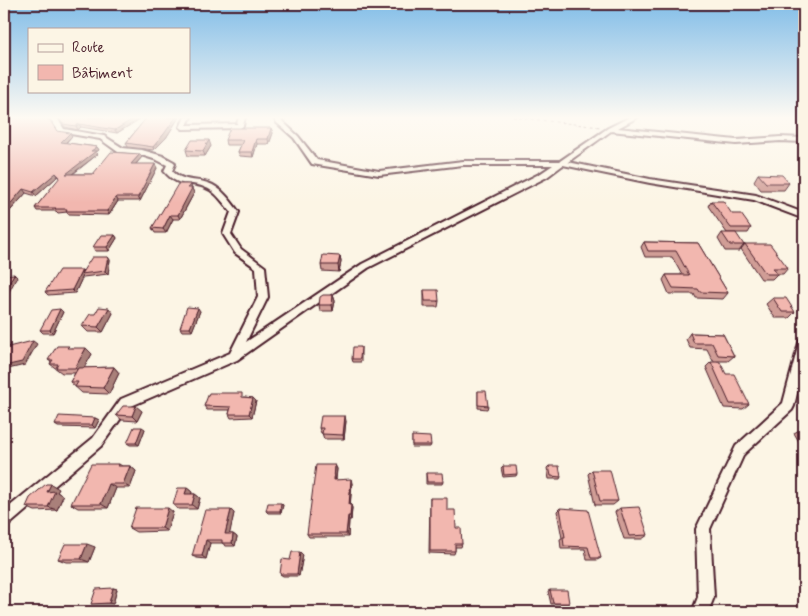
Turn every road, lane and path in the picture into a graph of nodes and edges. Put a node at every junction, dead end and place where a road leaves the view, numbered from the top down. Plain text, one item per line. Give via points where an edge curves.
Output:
1 (115, 146) edge
2 (303, 146) edge
3 (586, 146) edge
4 (562, 163) junction
5 (804, 216) edge
6 (804, 343) edge
7 (232, 357) junction
8 (4, 520) edge
9 (700, 612) edge

1 - 7 street via 166,161 171,164 168,171 173,176 187,183 209,186 235,212 227,234 238,251 260,267 263,297
2 - 4 street via 315,162 379,173 463,163
3 - 4 street
4 - 5 street via 756,198
4 - 7 street via 544,176 365,266
6 - 9 street via 788,406 740,450 703,529 706,597
7 - 8 street via 125,403 97,442

